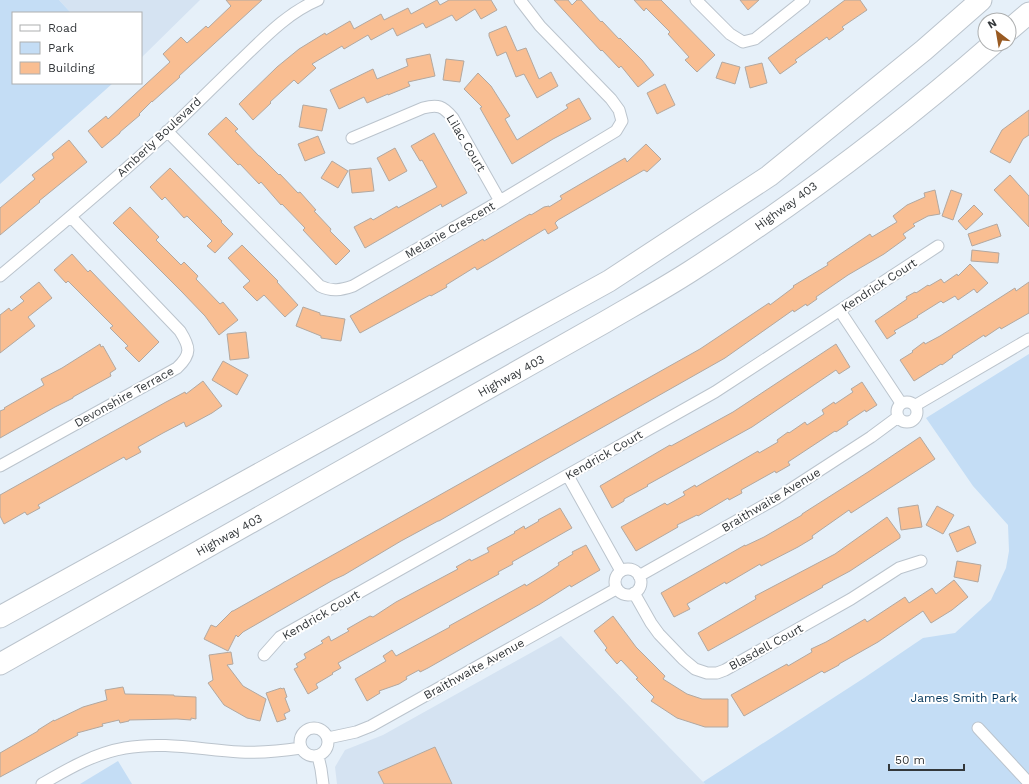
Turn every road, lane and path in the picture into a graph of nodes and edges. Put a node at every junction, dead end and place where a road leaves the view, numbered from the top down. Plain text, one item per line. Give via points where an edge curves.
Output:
1 (318, 0) edge
2 (520, 0) edge
3 (696, 0) edge
4 (804, 0) edge
5 (981, 0) edge
6 (1029, 13) edge
7 (1017, 23) edge
8 (984, 52) edge
9 (167, 131) junction
10 (352, 138) dead end
11 (500, 201) junction
12 (71, 217) junction
13 (938, 246) dead end
14 (0, 276) edge
15 (840, 311) junction
16 (1029, 339) edge
17 (900, 403) junction
18 (916, 405) junction
19 (898, 417) junction
20 (0, 466) edge
21 (568, 476) junction
22 (920, 562) dead end
23 (621, 571) junction
24 (639, 576) junction
25 (616, 589) junction
26 (634, 593) junction
27 (0, 617) edge
28 (264, 655) dead end
29 (0, 664) edge
30 (978, 728) dead end
31 (328, 738) junction
32 (301, 748) junction
33 (318, 756) junction
34 (1029, 783) edge
35 (42, 784) edge
36 (323, 784) edge

1 - 9 street, Amberly Boulevard via 285,19
2 - 11 street, Melanie Crescent via 540,26 611,99 619,110 622,121 616,131 606,138
3 - 4 street via 730,34 743,42 755,39
5 - 27 highway via 924,50 768,176 609,281
6 - 7 highway
8 - 29 highway, Highway 403 via 849,161 691,271
9 - 11 street, Melanie Crescent via 320,286 328,290 353,286
9 - 12 street, Amberly Boulevard
10 - 11 street, Lilac Court via 423,108 435,105 446,109
12 - 14 street, Amberly Boulevard
12 - 20 street, Devonshire Terrace via 180,331 187,343 188,351 185,360 177,368
13 - 15 street, Kendrick Court
15 - 17 street
15 - 21 street, Kendrick Court via 721,389
16 - 18 street
17 - 18 street via 910,401
17 - 19 street via 897,408
18 - 19 street via 918,412 914,420 905,422
19 - 24 street, Braithwaite Avenue via 777,498
21 - 23 street
21 - 28 street, Kendrick Court via 280,638
22 - 26 street, Blasdell Court via 899,568 851,599 717,673 695,669 683,659 651,623
23 - 24 street via 633,570
23 - 25 street via 615,577
24 - 26 street via 641,584
25 - 26 street via 626,595
25 - 31 street, Braithwaite Avenue via 371,726
30 - 34 street
31 - 32 street via 319,729 310,729 302,735
31 - 33 street via 328,747
32 - 33 street via 309,756
32 - 35 street via 246,752 141,746 89,759
33 - 36 street

